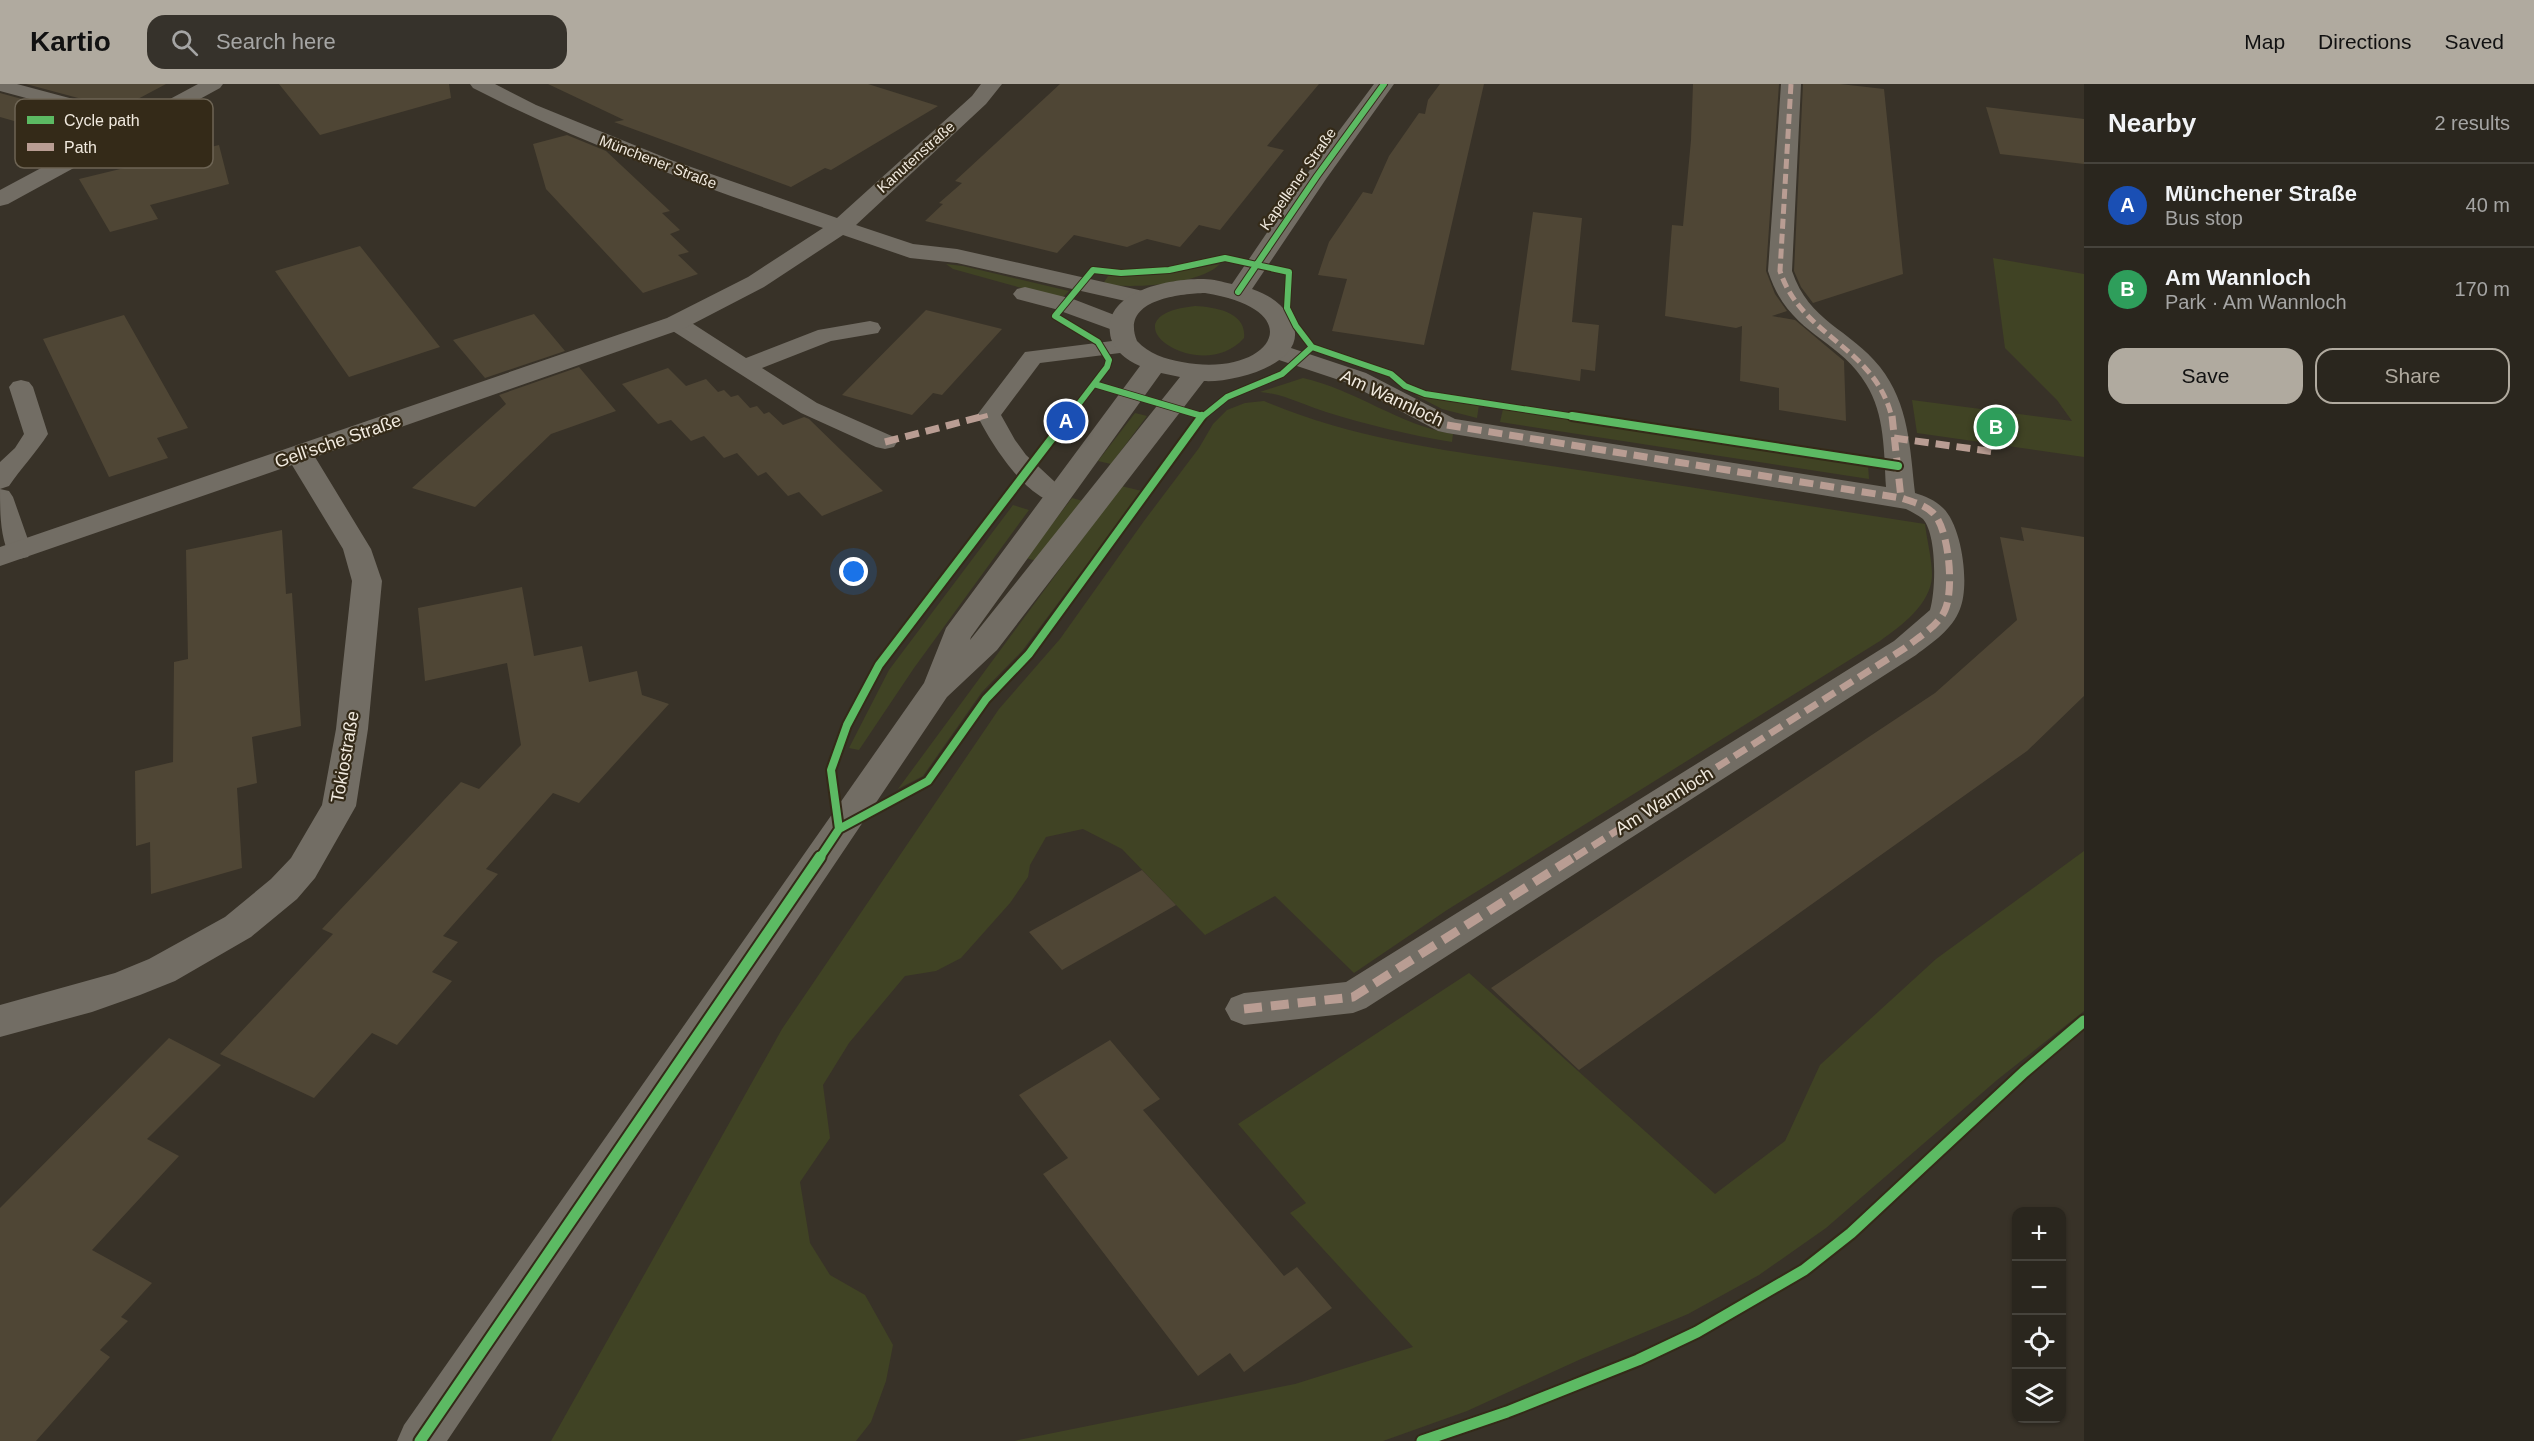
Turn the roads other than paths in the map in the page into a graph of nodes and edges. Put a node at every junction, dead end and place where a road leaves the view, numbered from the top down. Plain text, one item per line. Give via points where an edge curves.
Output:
1 (213, 84) edge
2 (480, 84) edge
3 (992, 84) edge
4 (1384, 84) edge
5 (1791, 84) edge
6 (0, 85) edge
7 (52, 99) edge
8 (185, 99) edge
9 (56, 168) edge
10 (0, 198) edge
11 (839, 228) junction
12 (910, 251) junction
13 (1238, 292) junction
14 (1143, 298) junction
15 (676, 323) junction
16 (870, 328) dead end
17 (1125, 336) junction
18 (1276, 351) junction
19 (1154, 364) junction
20 (743, 367) junction
21 (1197, 373) junction
22 (21, 387) dead end
23 (885, 442) dead end
24 (300, 455) junction
25 (0, 481) edge
26 (0, 496) edge
27 (1057, 496) junction
28 (1901, 498) junction
29 (9, 554) edge
30 (936, 689) junction
31 (1244, 1009) dead end
32 (0, 1021) edge
33 (420, 1441) edge

1 - 8 street
2 - 11 street, Münchener Straße via 529,109 663,165
3 - 11 street, Kanutenstraße
4 - 13 street, Kapellener Straße
5 - 28 street via 1782,283 1797,308 1870,370 1888,400
6 - 7 lane
9 - 10 street
11 - 12 street, Münchener Straße
11 - 15 street, Gell'sche Straße via 756,282
12 - 14 street, Münchener Straße via 957,256
12 - 17 street, Münchener Straße via 936,270 1064,304
13 - 14 street via 1187,286
13 - 18 street via 1262,303 1279,318 1283,335
14 - 17 street via 1127,311
15 - 20 lane
15 - 24 street, Gell'sche Straße
16 - 20 lane via 826,335
17 - 19 street via 1138,356
17 - 27 lane via 1033,357 989,415 1000,438 1026,472
18 - 21 street via 1246,369
18 - 28 street, Am Wannloch via 1357,378 1447,425
19 - 21 street
19 - 27 street
20 - 23 lane via 809,408
21 - 30 street via 986,643
22 - 25 lane via 36,434
24 - 29 street, Gell'sche Straße
24 - 32 street, Tokiostraße via 357,549 367,582 352,729 339,806 303,868 237,927 171,965 127,984
26 - 29 lane
27 - 30 street via 957,635
28 - 31 street, Am Wannloch via 1925,507 1936,517 1949,568 1947,606 1941,617 1905,648 1353,997
30 - 33 street

